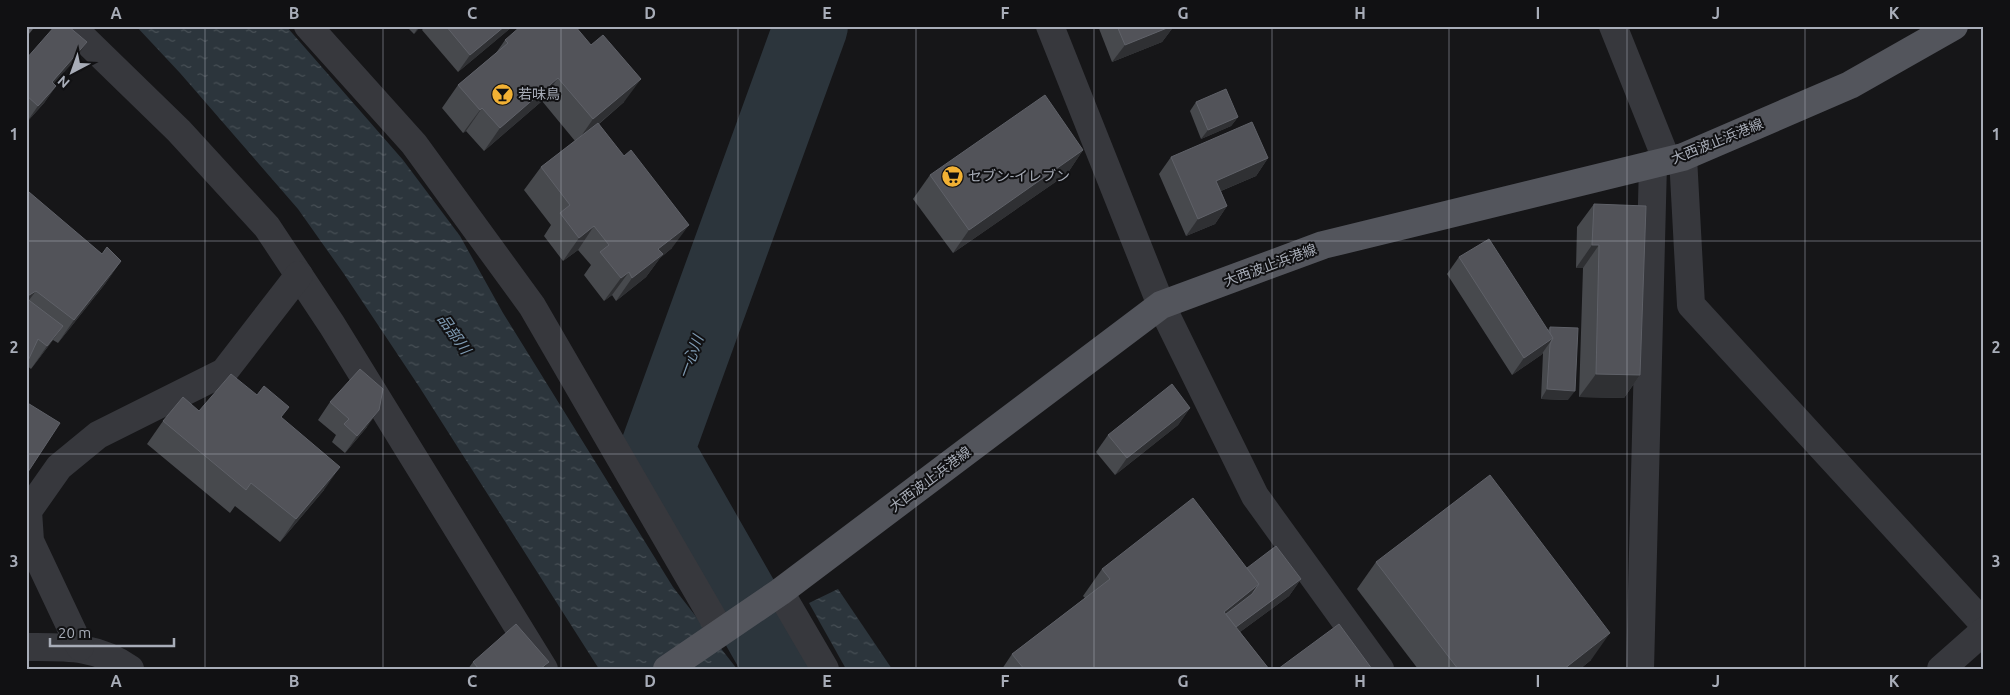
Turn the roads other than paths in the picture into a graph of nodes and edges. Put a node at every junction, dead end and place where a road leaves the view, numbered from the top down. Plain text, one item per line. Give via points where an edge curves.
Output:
1 (71, 26) edge
2 (308, 26) edge
3 (1050, 26) edge
4 (1613, 26) edge
5 (1954, 26) edge
6 (1668, 161) junction
7 (299, 275) junction
8 (1161, 305) junction
9 (771, 598) junction
10 (1984, 624) edge
11 (1984, 631) edge
12 (720, 632) junction
13 (26, 647) edge
14 (80, 648) junction
15 (130, 669) edge
16 (544, 669) edge
17 (667, 669) edge
18 (826, 669) edge
19 (1380, 669) edge
20 (1640, 669) edge
21 (1941, 669) edge

1 - 7 street via 179,131 267,227
2 - 12 street via 414,144 532,306
3 - 8 street
4 - 6 street
5 - 6 main road, 大西波止浜港線 via 1850,85
6 - 8 main road, 大西波止浜港線 via 1323,246
6 - 10 street via 1691,305
6 - 20 street
7 - 14 street via 224,372 98,435 59,467 28,511 30,541
7 - 16 street
8 - 9 main road, 大西波止浜港線
8 - 19 street via 1256,496
9 - 12 main road, 大西波止浜港線
9 - 18 street
11 - 21 street
12 - 17 main road, 大西波止浜港線
13 - 14 street
14 - 15 street via 119,661

